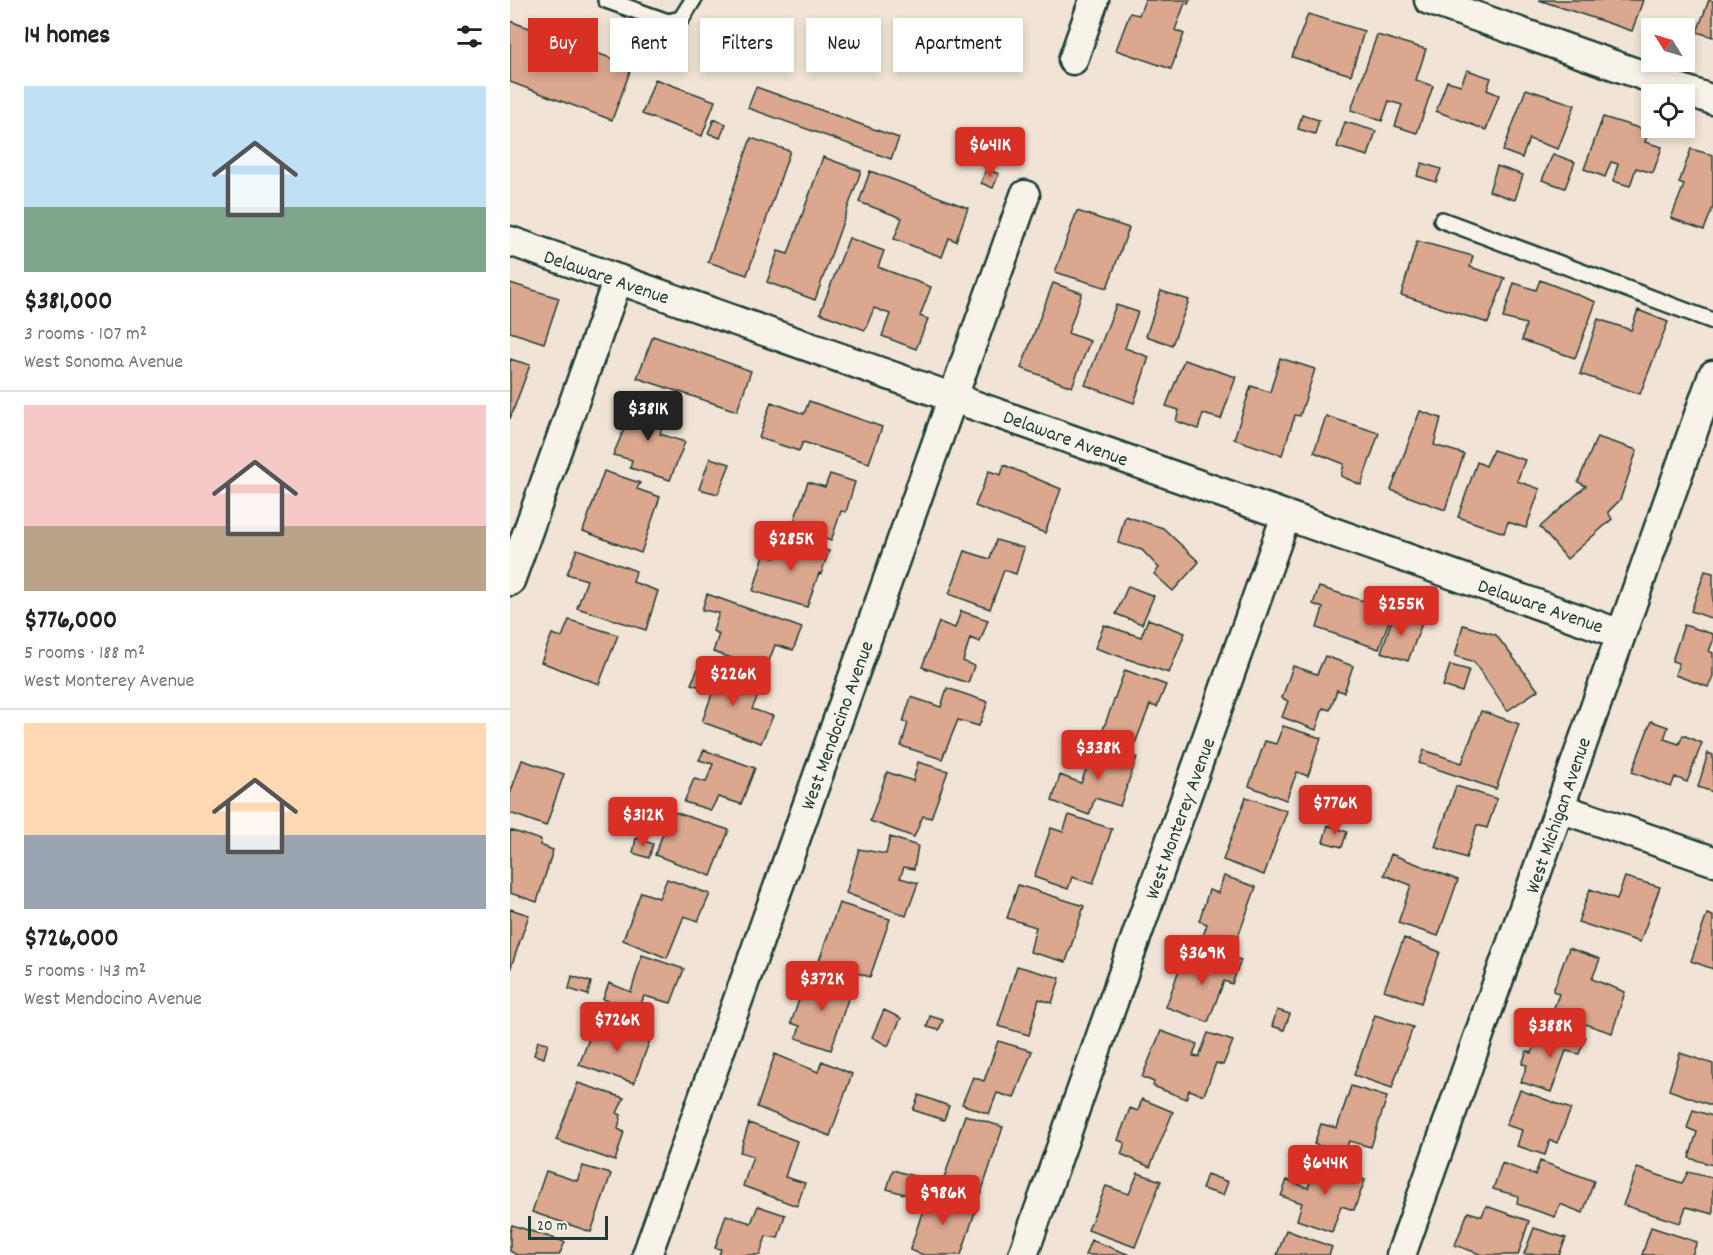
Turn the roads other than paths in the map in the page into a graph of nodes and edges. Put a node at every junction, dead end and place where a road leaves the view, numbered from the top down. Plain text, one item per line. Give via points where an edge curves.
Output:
1 (606, 0) edge
2 (693, 0) edge
3 (1094, 0) edge
4 (1429, 0) edge
5 (1468, 6) edge
6 (1073, 60) dead end
7 (1713, 100) edge
8 (1025, 195) dead end
9 (1442, 220) dead end
10 (510, 241) edge
11 (618, 279) junction
12 (1713, 321) edge
13 (1713, 375) edge
14 (953, 398) junction
15 (1286, 516) junction
16 (510, 581) edge
17 (1621, 634) junction
18 (1560, 808) junction
19 (1713, 861) edge
20 (647, 1255) edge
21 (1023, 1255) edge
22 (1401, 1255) edge

1 - 2 lane via 668,22 681,19
3 - 6 street
4 - 5 street
5 - 7 street
8 - 14 street, West Mendocino Avenue
9 - 12 lane
10 - 11 street, Delaware Avenue
11 - 14 street, Delaware Avenue
11 - 16 street
13 - 17 street, West Michigan Avenue
14 - 15 street, Delaware Avenue
14 - 20 street, West Mendocino Avenue
15 - 17 street, Delaware Avenue
15 - 21 street, West Monterey Avenue
17 - 18 street, West Michigan Avenue
18 - 19 street
18 - 22 street, West Michigan Avenue

